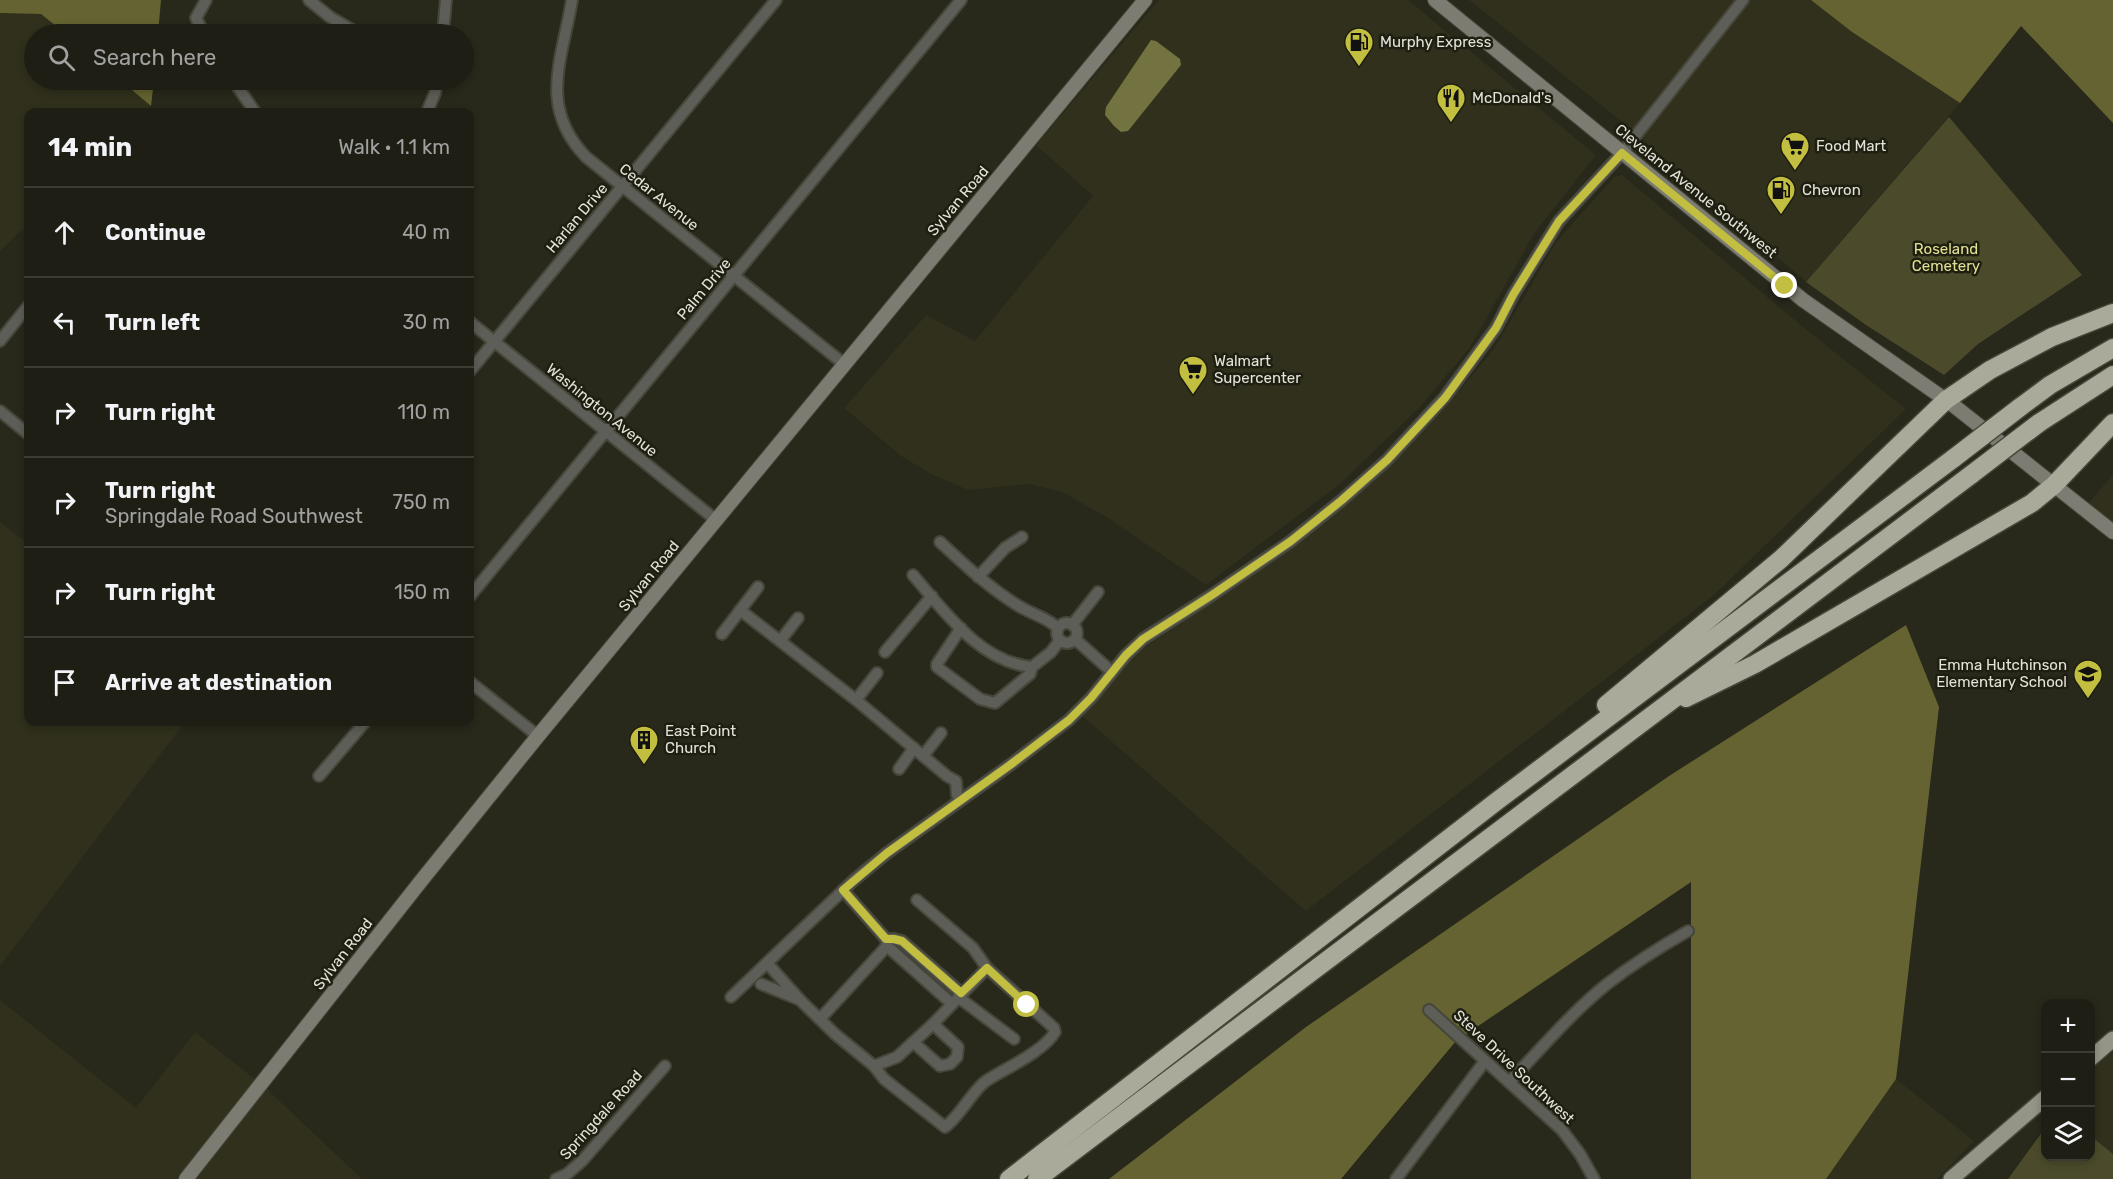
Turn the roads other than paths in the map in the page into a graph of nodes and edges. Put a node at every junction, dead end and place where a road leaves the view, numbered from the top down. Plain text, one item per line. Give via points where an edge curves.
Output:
1 (206, 0) edge
2 (309, 0) edge
3 (446, 0) edge
4 (572, 0) edge
5 (776, 0) edge
6 (961, 0) edge
7 (1143, 0) edge
8 (1435, 0) edge
9 (1743, 0) edge
10 (199, 24) edge
11 (343, 24) edge
12 (444, 24) edge
13 (239, 90) edge
14 (435, 90) edge
15 (250, 108) edge
16 (429, 108) edge
17 (1622, 153) junction
18 (622, 186) junction
19 (735, 276) junction
20 (24, 311) edge
21 (2113, 313) edge
22 (474, 325) edge
23 (0, 341) edge
24 (494, 342) junction
25 (2113, 348) edge
26 (844, 364) junction
27 (474, 366) edge
28 (2113, 375) edge
29 (1946, 400) junction
30 (0, 411) edge
31 (2113, 423) edge
32 (24, 431) edge
33 (605, 432) junction
34 (2054, 485) junction
35 (716, 520) junction
36 (2113, 532) edge
37 (1022, 537) dead end
38 (940, 542) dead end
39 (913, 575) dead end
40 (978, 577) junction
41 (758, 587) dead end
42 (474, 591) edge
43 (1098, 592) dead end
44 (932, 596) junction
45 (740, 610) junction
46 (798, 618) dead end
47 (1072, 625) junction
48 (961, 628) junction
49 (1058, 628) junction
50 (722, 634) dead end
51 (1075, 639) junction
52 (1060, 640) junction
53 (780, 641) junction
54 (885, 652) dead end
55 (1032, 668) junction
56 (1112, 672) junction
57 (876, 673) dead end
58 (474, 685) edge
59 (856, 700) junction
60 (1653, 713) junction
61 (362, 726) edge
62 (941, 733) dead end
63 (538, 736) junction
64 (914, 748) junction
65 (923, 756) junction
66 (899, 768) dead end
67 (319, 776) dead end
68 (959, 797) junction
69 (1497, 801) junction
70 (843, 890) junction
71 (917, 900) dead end
72 (1688, 931) dead end
73 (887, 943) junction
74 (767, 963) junction
75 (987, 968) junction
76 (761, 984) dead end
77 (731, 998) dead end
78 (957, 998) junction
79 (801, 1001) junction
80 (1429, 1010) dead end
81 (820, 1019) junction
82 (933, 1024) junction
83 (1014, 1039) dead end
84 (2113, 1039) edge
85 (913, 1042) junction
86 (2095, 1055) edge
87 (1485, 1061) junction
88 (665, 1066) dead end
89 (874, 1066) junction
90 (1509, 1082) junction
91 (2041, 1101) edge
92 (569, 1176) edge
93 (186, 1179) edge
94 (556, 1179) edge
95 (1009, 1179) edge
96 (1037, 1179) edge
97 (1396, 1179) edge
98 (1594, 1179) edge
99 (1951, 1179) edge

1 - 10 street via 196,18
2 - 11 street
3 - 12 street
4 - 18 street, Cedar Avenue via 557,77 558,110 574,145
5 - 18 street, Harlan Drive
6 - 19 street, Palm Drive
7 - 26 main road, Sylvan Road
8 - 17 main road, Cleveland Avenue Southwest
9 - 17 street
13 - 15 street
14 - 16 street
17 - 29 main road, Cleveland Avenue Southwest via 1803,300
17 - 56 street via 1559,221 1496,328 1445,398 1387,460 1291,541 1143,639
18 - 19 street, Cedar Avenue
18 - 24 street, Harlan Drive
19 - 26 street, Cedar Avenue
19 - 33 street, Palm Drive
20 - 23 street
21 - 29 highway via 2052,337 1990,370
22 - 24 street, Washington Avenue
24 - 27 street, Harlan Drive
24 - 33 street, Washington Avenue
25 - 69 highway, bridge via 2050,385
26 - 35 main road, Sylvan Road
28 - 60 highway, bridge via 2038,423
29 - 34 main road, Cleveland Avenue Southwest
29 - 69 highway via 1781,559
30 - 32 street
31 - 34 highway
33 - 35 street, Washington Avenue
33 - 42 street, Palm Drive
34 - 36 main road, Cleveland Avenue Southwest
34 - 60 highway via 2032,503 1783,648
35 - 63 main road, Sylvan Road
37 - 40 street via 1005,548
38 - 40 street
39 - 44 street
40 - 49 street
41 - 45 street
43 - 47 street
44 - 48 street
44 - 54 street
45 - 50 street
45 - 53 street
46 - 53 street
47 - 49 street
47 - 51 street via 1077,632
48 - 55 street via 993,654 1016,666
48 - 55 street via 937,667 980,699 995,703
49 - 52 street
51 - 52 street
51 - 56 street
52 - 55 street
53 - 59 street
56 - 68 street via 1069,720 1010,765
57 - 59 street
58 - 63 street
59 - 64 street
60 - 96 highway
61 - 67 street
62 - 65 street
63 - 93 main road, Sylvan Road
64 - 65 street
64 - 66 street
65 - 68 street via 947,776 946,785
68 - 70 street
69 - 95 highway
70 - 73 street
70 - 74 street
71 - 75 street via 973,948
72 - 90 street via 1606,985
73 - 78 street via 894,939 902,941
73 - 81 street
74 - 77 street
74 - 79 street
75 - 78 street
75 - 89 street via 1054,1028 1054,1035 984,1082 945,1127 884,1079
76 - 79 street
78 - 82 street
78 - 83 street
79 - 81 street
80 - 87 street, Steve Drive Southwest
81 - 89 street
82 - 85 street
82 - 85 street via 958,1047 957,1057 950,1064 940,1066
84 - 86 main road
85 - 89 street via 897,1057
87 - 90 street, Steve Drive Southwest
87 - 97 street
88 - 92 street, Springdale Road
90 - 98 street, Steve Drive Southwest via 1562,1130
91 - 99 main road
92 - 94 street, Springdale Road

